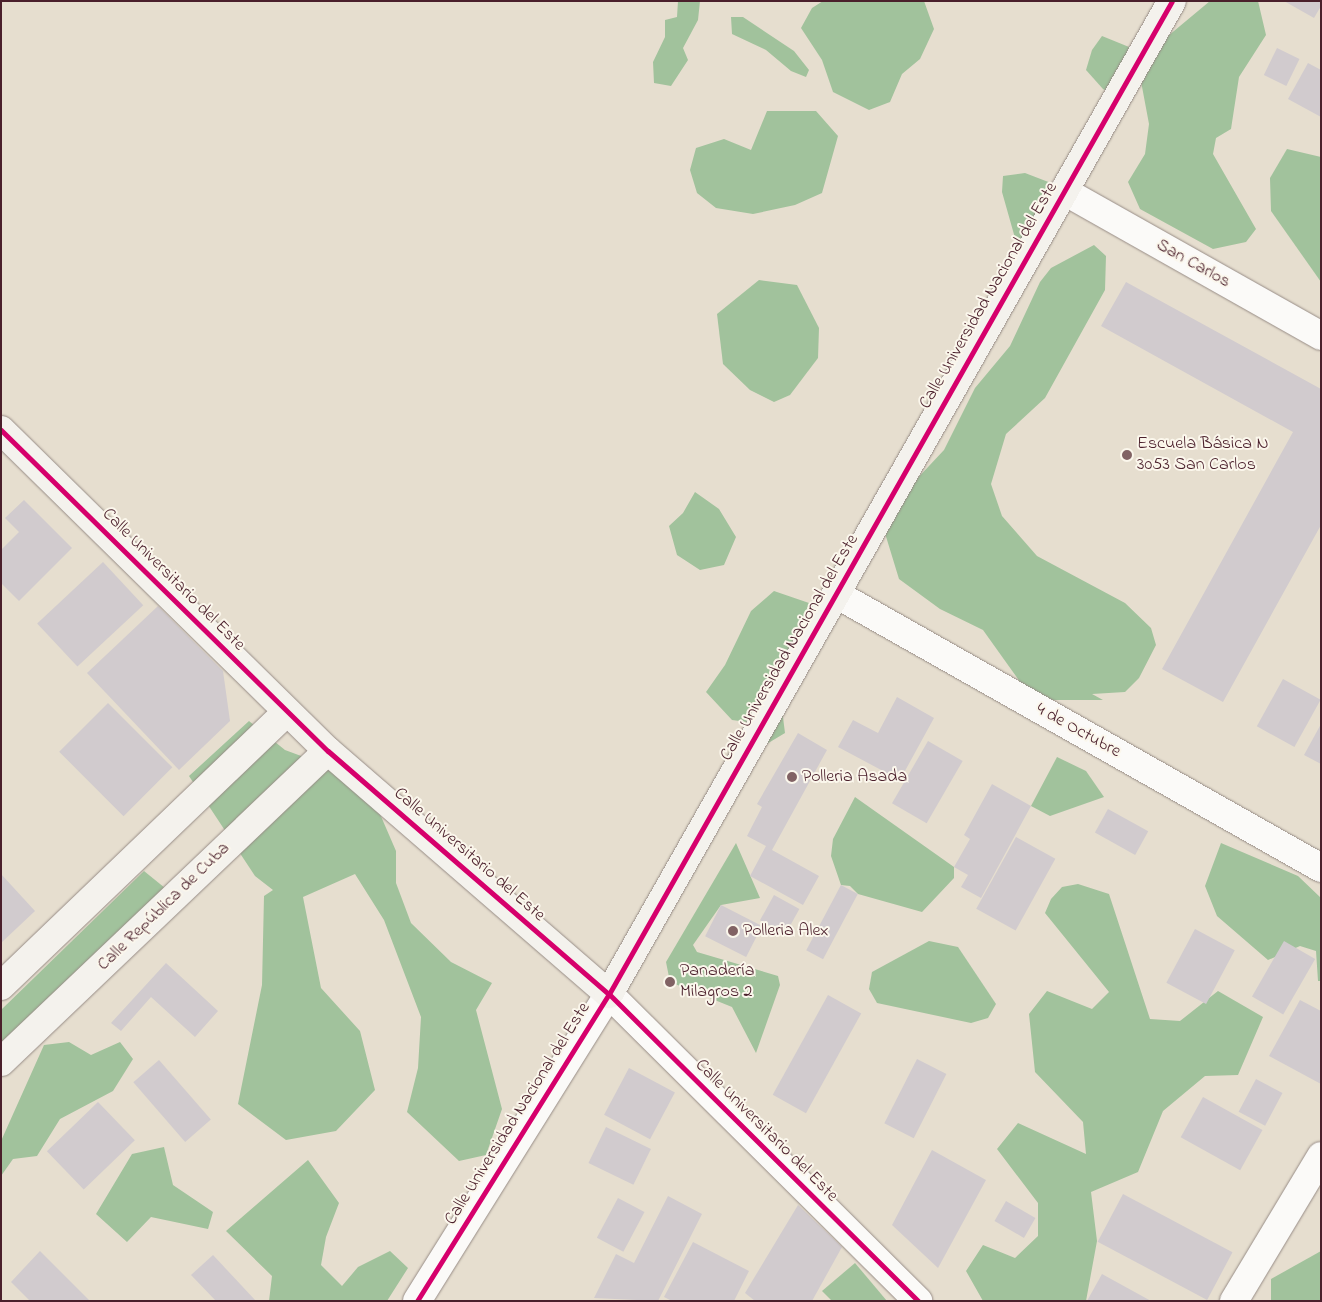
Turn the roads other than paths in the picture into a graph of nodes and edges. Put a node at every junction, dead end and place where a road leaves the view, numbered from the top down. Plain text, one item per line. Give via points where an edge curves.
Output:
1 (1172, 1) edge
2 (1064, 191) junction
3 (1321, 336) edge
4 (1, 430) edge
5 (836, 594) junction
6 (287, 712) junction
7 (328, 751) junction
8 (1321, 868) edge
9 (1, 986) edge
10 (609, 994) junction
11 (1, 1062) edge
12 (1321, 1156) edge
13 (417, 1301) edge
14 (918, 1301) edge
15 (1234, 1301) edge

1 - 2 street, Calle Universidad Nacional del Este
2 - 3 street, San Carlos
2 - 5 street, Calle Universidad Nacional del Este
4 - 6 street, Calle Universitario del Este
5 - 8 street, 4 de Octubre
5 - 10 street, Calle Universidad Nacional del Este
6 - 7 street, Calle Universitario del Este
6 - 9 street
7 - 10 street, Calle Universitario del Este
7 - 11 street, Calle República de Cuba
10 - 13 street, Calle Universidad Nacional del Este
10 - 14 street, Calle Universitario del Este
12 - 15 street

